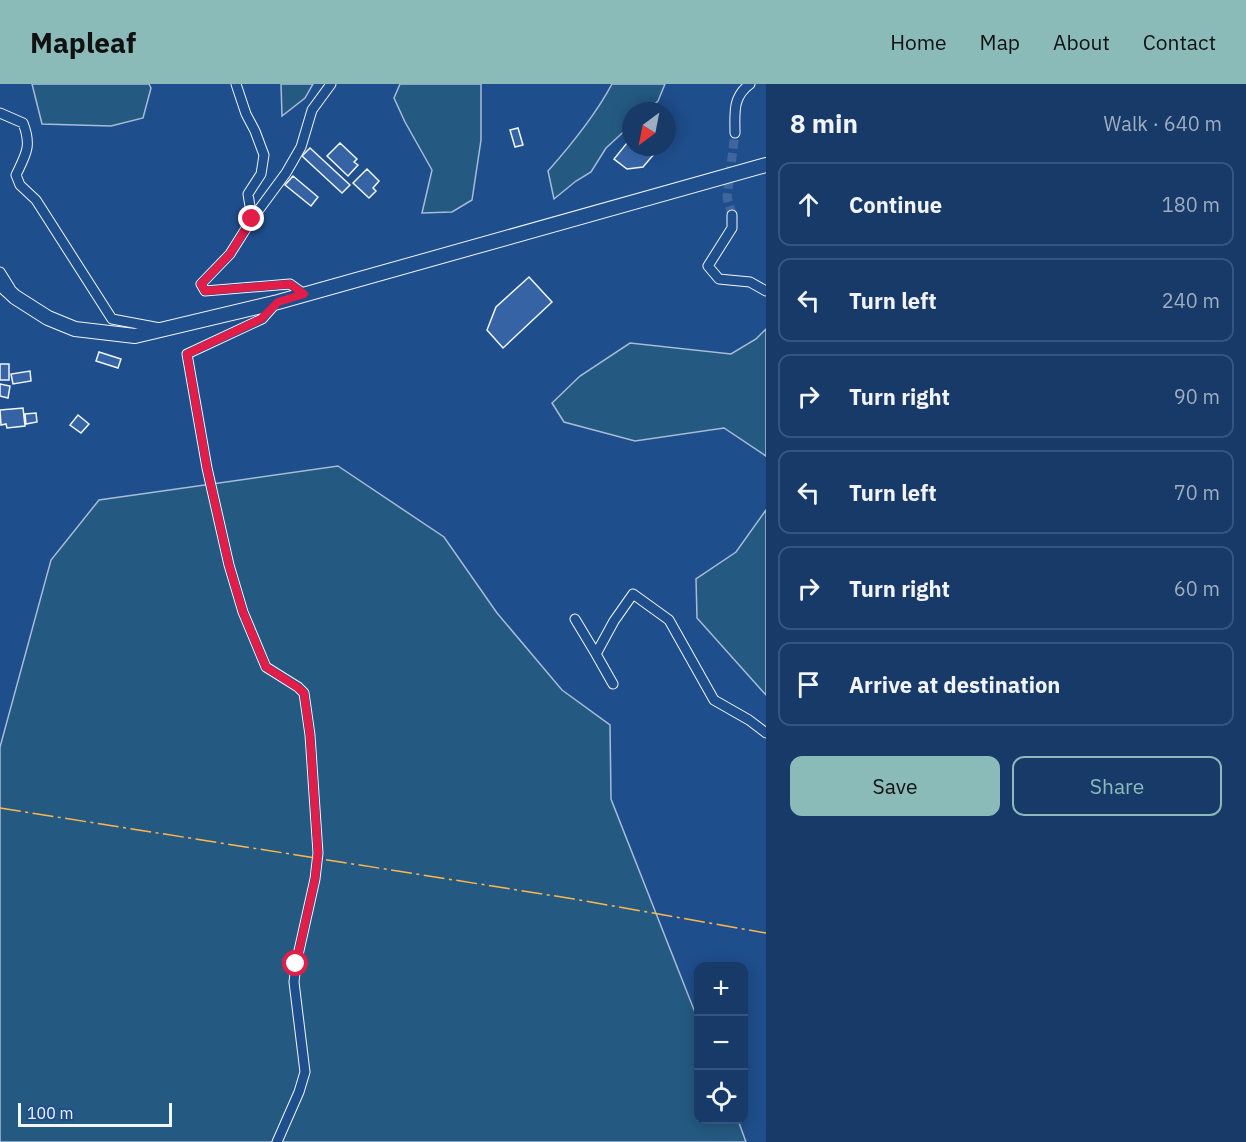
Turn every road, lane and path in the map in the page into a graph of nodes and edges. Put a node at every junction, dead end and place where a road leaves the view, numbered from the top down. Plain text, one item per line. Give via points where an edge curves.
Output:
1 (236, 84) edge
2 (331, 84) edge
3 (750, 84) edge
4 (0, 113) edge
5 (735, 133) tunnel mouth
6 (766, 165) edge
7 (732, 215) tunnel mouth
8 (252, 219) junction
9 (0, 272) edge
10 (0, 283) edge
11 (766, 291) edge
12 (304, 294) junction
13 (15, 297) junction
14 (278, 302) junction
15 (168, 329) junction
16 (574, 619) dead end
17 (596, 654) junction
18 (613, 684) dead end
19 (766, 733) edge
20 (277, 1142) edge

1 - 8 street via 264,155 261,174 248,194
2 - 8 street via 312,110 301,147 286,173
3 - 5 street via 735,102
4 - 15 street via 23,123 29,138 16,175 20,185 36,200 112,319
6 - 12 street
7 - 11 street via 732,228 708,266 719,279 750,282
8 - 12 street via 230,254 201,284 205,291 290,284
9 - 13 street
10 - 13 street
12 - 14 street
13 - 15 street via 75,329 135,336
14 - 15 street
14 - 20 street via 261,319 187,354 207,468 243,612 266,667 304,693 310,735 318,853 294,982 305,1072
16 - 17 street
17 - 18 street
17 - 19 street via 633,594 669,620 714,700

